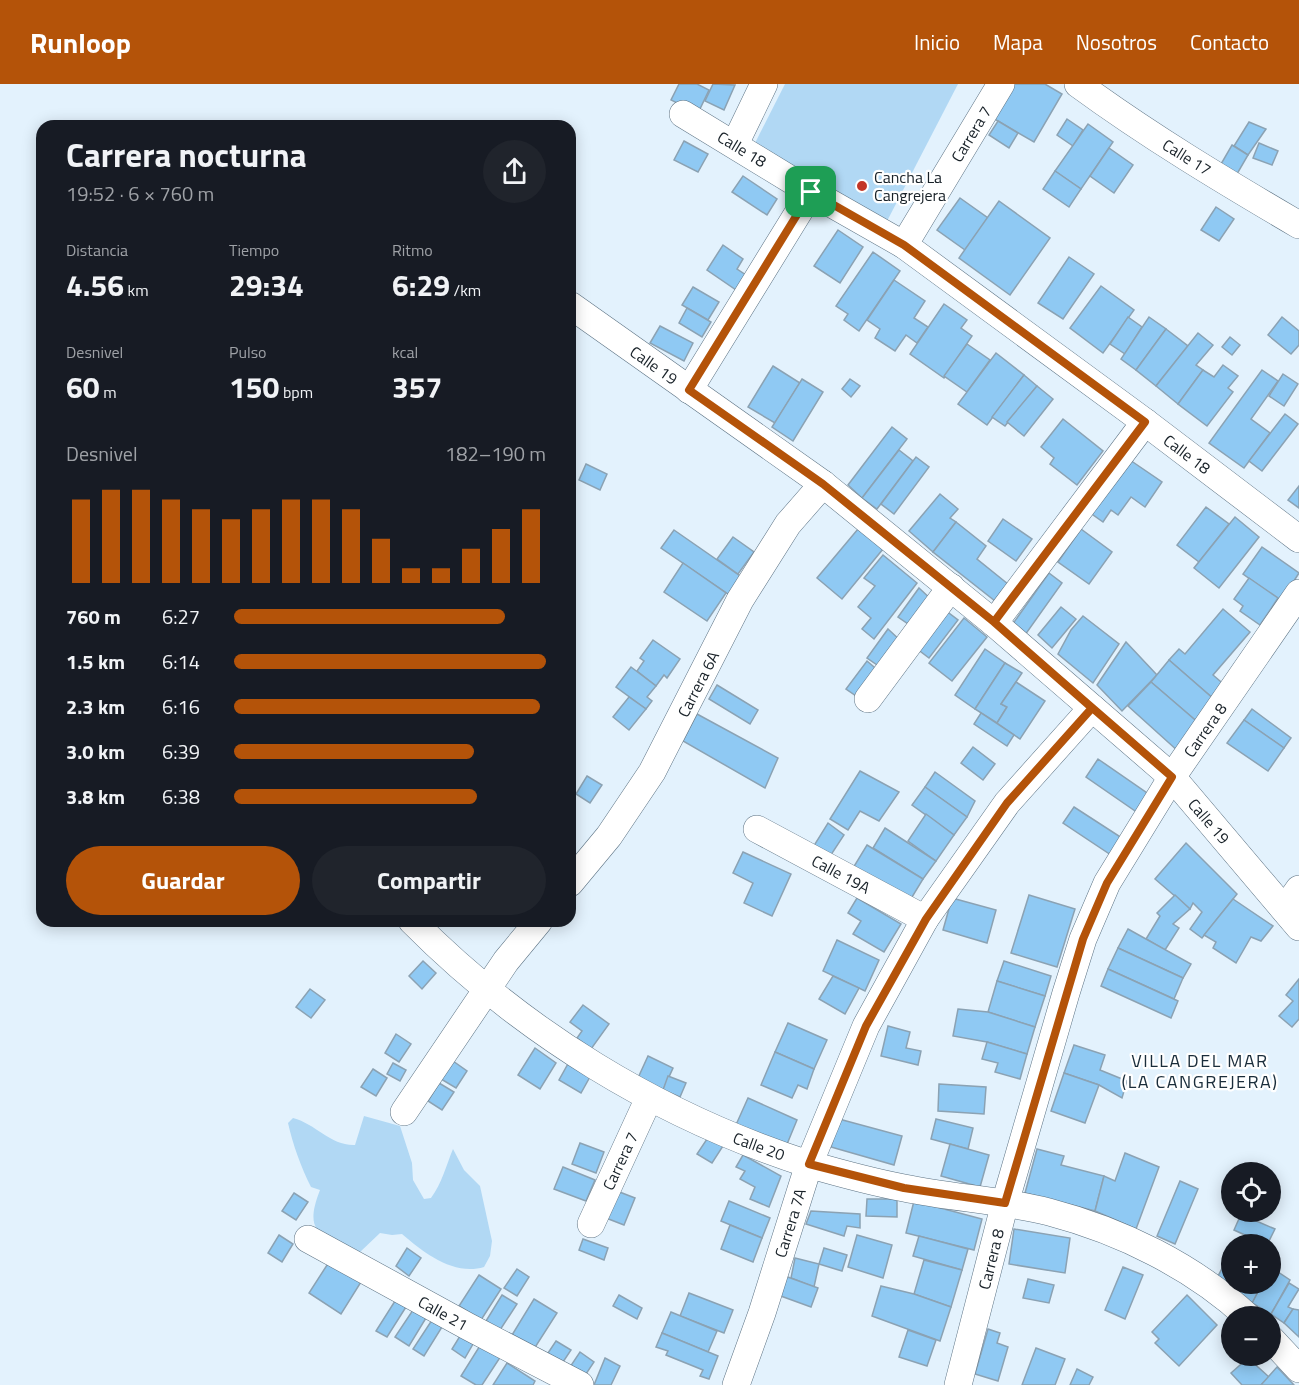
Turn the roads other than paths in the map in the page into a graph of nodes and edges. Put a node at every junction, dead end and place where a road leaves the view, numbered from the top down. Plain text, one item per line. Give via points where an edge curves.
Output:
1 (764, 84) edge
2 (1001, 84) edge
3 (1078, 84) edge
4 (683, 114) dead end
5 (735, 144) junction
6 (811, 192) junction
7 (1299, 225) edge
8 (904, 245) junction
9 (576, 309) edge
10 (689, 390) junction
11 (1145, 422) junction
12 (823, 484) junction
13 (1299, 539) edge
14 (951, 587) junction
15 (1299, 593) edge
16 (994, 622) junction
17 (868, 699) dead end
18 (1092, 708) junction
19 (1172, 777) junction
20 (757, 829) dead end
21 (576, 876) edge
22 (1294, 908) edge
23 (926, 919) junction
24 (419, 927) edge
25 (534, 927) edge
26 (488, 991) junction
27 (649, 1098) junction
28 (404, 1112) dead end
29 (809, 1164) junction
30 (1005, 1203) junction
31 (591, 1224) dead end
32 (308, 1239) dead end
33 (1234, 1306) edge
34 (1281, 1350) edge
35 (1299, 1369) edge
36 (580, 1385) edge
37 (735, 1385) edge
38 (958, 1385) edge

1 - 5 street
2 - 8 street, Carrera 7
3 - 7 street, Calle 17 via 1227,183
4 - 5 street, Calle 18
5 - 6 street, Calle 18
6 - 8 street, Calle 18
6 - 10 street
8 - 11 street, Calle 18
9 - 10 street, Calle 19
10 - 12 street, Calle 19
11 - 13 street, Calle 18
11 - 16 street
12 - 14 street, Calle 19
12 - 21 street, Carrera 6A via 788,524 740,600 652,772 609,836
14 - 16 street, Calle 19
14 - 17 street
15 - 19 street, Carrera 8
16 - 18 street, Calle 19
18 - 19 street, Calle 19
18 - 23 street, Carrera 7A via 1007,803
19 - 22 street, Calle 19
19 - 30 street, Carrera 8 via 1107,883 1083,939
20 - 23 street, Calle 19A
23 - 29 street, Carrera 7A via 866,1026
24 - 26 street, Calle 20
25 - 26 street
26 - 27 street, Calle 20 via 566,1048
26 - 28 street
27 - 29 street, Calle 20
27 - 31 street, Carrera 7
29 - 30 street, Calle 20 via 904,1188
29 - 37 street, Carrera 7A
30 - 33 street, Calle 20 via 1080,1221 1131,1241 1170,1261
30 - 38 street, Carrera 8
32 - 36 street, Calle 21
34 - 35 street

